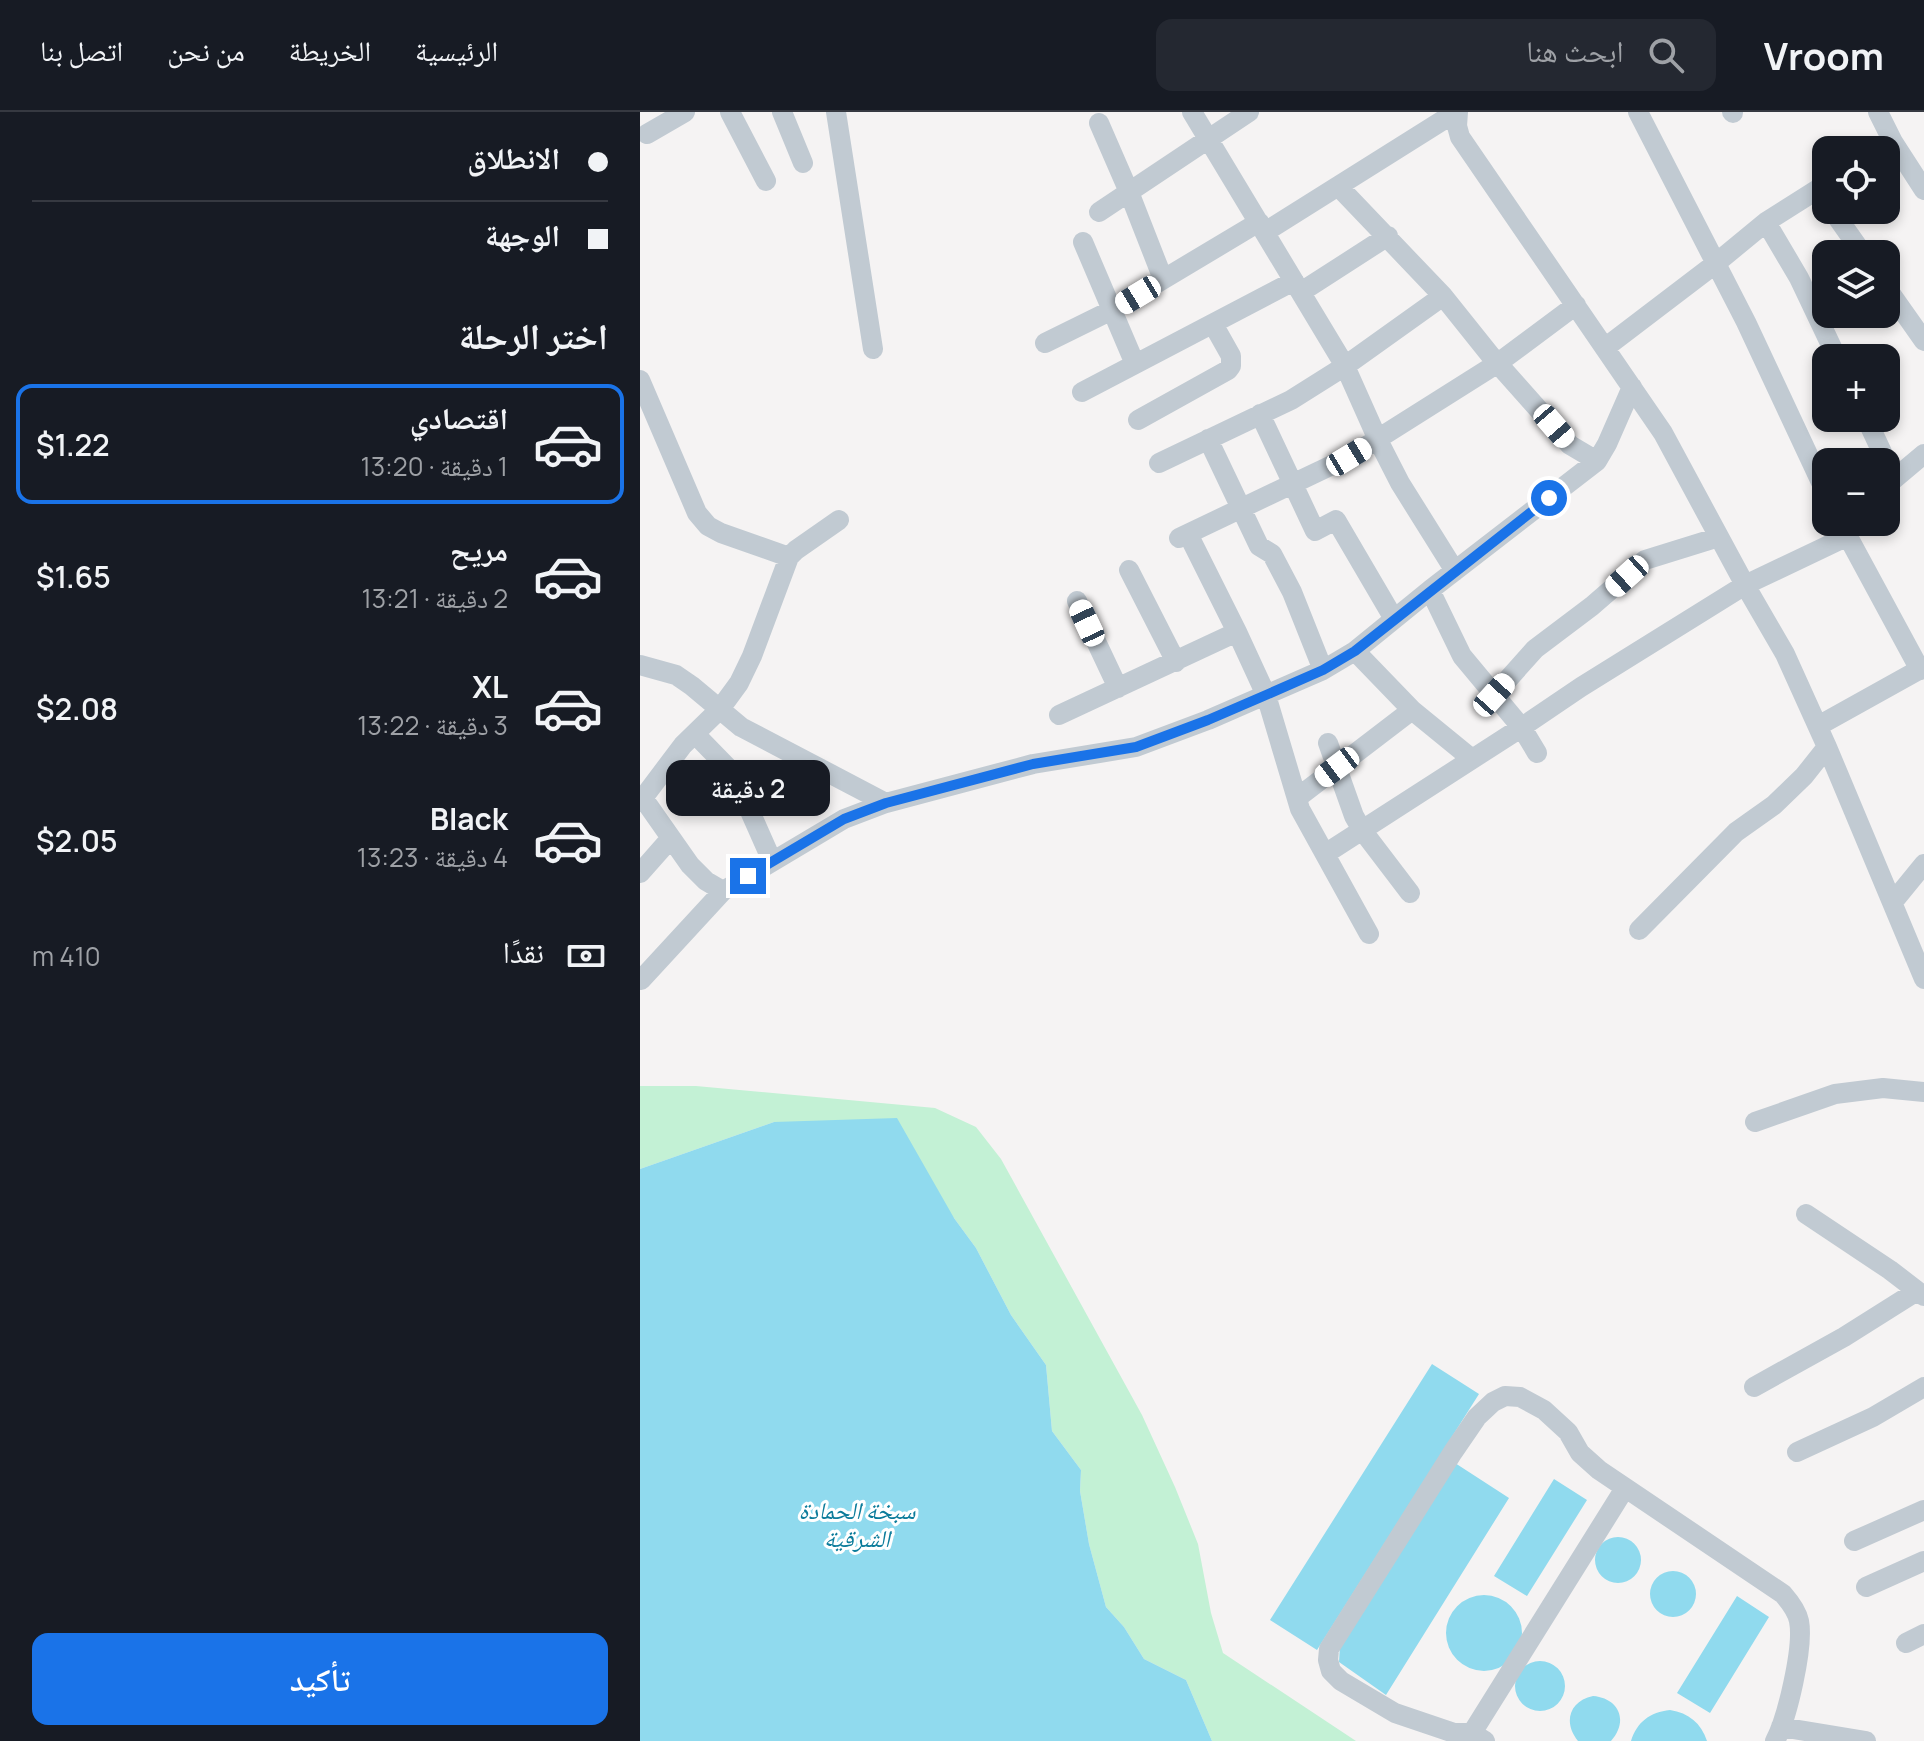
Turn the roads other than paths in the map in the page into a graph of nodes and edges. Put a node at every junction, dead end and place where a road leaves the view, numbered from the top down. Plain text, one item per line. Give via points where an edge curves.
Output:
1 (685, 112) edge
2 (730, 112) edge
3 (782, 112) edge
4 (836, 112) edge
5 (1192, 112) edge
6 (1249, 112) edge
7 (1457, 112) edge
8 (1638, 112) edge
9 (1878, 112) edge
10 (1099, 123) dead end
11 (647, 134) dead end
12 (1884, 136) edge
13 (1208, 139) junction
14 (1900, 161) edge
15 (803, 163) dead end
16 (766, 181) dead end
17 (1338, 186) junction
18 (1924, 190) edge
19 (1129, 192) junction
20 (1812, 197) edge
21 (1099, 212) dead end
22 (1766, 222) junction
23 (1262, 227) junction
24 (1388, 236) junction
25 (1083, 242) dead end
26 (1715, 264) junction
27 (1163, 279) junction
28 (1298, 286) junction
29 (1443, 296) junction
30 (1576, 305) junction
31 (1900, 307) edge
32 (1112, 310) junction
33 (1213, 324) junction
34 (1924, 341) edge
35 (1045, 343) dead end
36 (1830, 344) edge
37 (1606, 347) junction
38 (873, 349) dead end
39 (1498, 363) junction
40 (1135, 364) junction
41 (1345, 366) junction
42 (640, 380) edge
43 (1632, 387) junction
44 (1082, 392) dead end
45 (1260, 414) junction
46 (1138, 420) dead end
47 (1208, 439) junction
48 (1378, 440) junction
49 (1924, 454) edge
50 (1597, 461) junction
51 (1159, 463) dead end
52 (1812, 463) edge
53 (1900, 474) edge
54 (1293, 484) junction
55 (1241, 508) junction
56 (839, 520) dead end
57 (1829, 536) edge
58 (1850, 536) edge
59 (1719, 537) junction
60 (789, 557) junction
61 (1129, 570) dead end
62 (1455, 571) junction
63 (1745, 585) junction
64 (1430, 590) junction
65 (1077, 601) dead end
66 (1394, 619) junction
67 (1237, 632) junction
68 (1355, 651) junction
69 (1176, 662) junction
70 (640, 665) edge
71 (1922, 668) edge
72 (1323, 670) junction
73 (1118, 688) junction
74 (1266, 695) junction
75 (1494, 695) junction
76 (720, 709) junction
77 (1412, 710) junction
78 (1059, 715) dead end
79 (1818, 726) junction
80 (1522, 728) junction
81 (695, 734) junction
82 (1328, 743) dead end
83 (1827, 747) junction
84 (1537, 753) dead end
85 (1472, 759) junction
86 (1337, 767) junction
87 (1297, 798) junction
88 (642, 800) edge
89 (886, 803) junction
90 (1362, 830) junction
91 (671, 838) junction
92 (1325, 854) junction
93 (772, 861) junction
94 (1924, 864) edge
95 (640, 873) edge
96 (723, 891) junction
97 (1410, 893) dead end
98 (1893, 902) junction
99 (1639, 930) dead end
100 (1369, 934) dead end
101 (1922, 968) edge
102 (641, 980) edge
103 (1924, 1092) edge
104 (1755, 1122) dead end
105 (1806, 1214) dead end
106 (1920, 1293) edge
107 (1754, 1387) dead end
108 (1924, 1387) edge
109 (1797, 1452) dead end
110 (1625, 1488) junction
111 (1924, 1510) edge
112 (1854, 1541) dead end
113 (1924, 1561) edge
114 (1866, 1587) dead end
115 (1778, 1734) edge
116 (1478, 1737) edge
117 (1866, 1741) edge

1 - 11 street
2 - 16 street
3 - 15 street
4 - 38 street
5 - 13 street
6 - 13 street
7 - 17 street
7 - 30 street via 1460,137
8 - 26 street
9 - 12 street
10 - 19 street
13 - 19 street
13 - 23 street
14 - 18 street
17 - 23 street
17 - 24 street
19 - 21 street
19 - 27 street
20 - 22 street
22 - 26 street
22 - 36 street
23 - 27 street
23 - 28 street
24 - 28 street
24 - 29 street
25 - 32 street
26 - 37 street
26 - 52 street
27 - 32 street
28 - 33 street
28 - 41 street
29 - 39 street
29 - 41 street
30 - 37 street
30 - 39 street
31 - 34 street
32 - 35 street
32 - 40 street
33 - 40 street
33 - 46 street via 1231,356 1228,370
37 - 43 street
39 - 48 street
39 - 50 street via 1570,445
40 - 44 street
41 - 45 street
41 - 48 street
42 - 60 street via 697,513 721,533
43 - 50 street
43 - 59 street
45 - 47 street
45 - 54 street
47 - 51 street
47 - 55 street
48 - 54 street
48 - 62 street
49 - 53 street
50 - 62 street
54 - 55 street
54 - 66 street via 1315,531 1336,520
55 - 67 street via 1184,536
55 - 72 street via 1259,546 1272,554 1292,592
56 - 60 street
57 - 63 street
58 - 71 street
59 - 63 street
59 - 75 street via 1645,560 1535,649
60 - 76 street via 752,656
61 - 69 street
62 - 64 street
63 - 79 street
63 - 80 street
64 - 66 street
64 - 75 street via 1462,656
65 - 73 street
66 - 68 street
67 - 69 street
67 - 74 street
68 - 72 street
68 - 77 street
69 - 73 street
70 - 76 street via 676,675
71 - 79 street
72 - 74 street
73 - 78 street
74 - 87 street
74 - 89 street via 1136,747 1033,764
75 - 80 street
76 - 81 street
76 - 89 street via 741,727
77 - 85 street
77 - 86 street
79 - 83 street
80 - 84 street
80 - 85 street
81 - 88 street
81 - 93 street via 733,773
82 - 86 street
83 - 98 street
83 - 99 street via 1804,776 1736,832
85 - 90 street
86 - 87 street
86 - 90 street
87 - 92 street
88 - 91 street
89 - 93 street via 844,819
90 - 92 street
90 - 97 street
91 - 95 street
91 - 96 street via 690,865
92 - 100 street
93 - 96 street
94 - 98 street
96 - 102 street
98 - 101 street
103 - 104 street via 1883,1088 1835,1094
105 - 106 street
106 - 107 street
108 - 109 street
110 - 115 street via 1792,1605 1799,1620 1799,1646
110 - 116 street
110 - 116 street via 1580,1453 1568,1432 1544,1410 1520,1397 1493,1402 1453,1452 1329,1649 1331,1671 1341,1681 1395,1713
111 - 112 street
113 - 114 street
115 - 117 street

